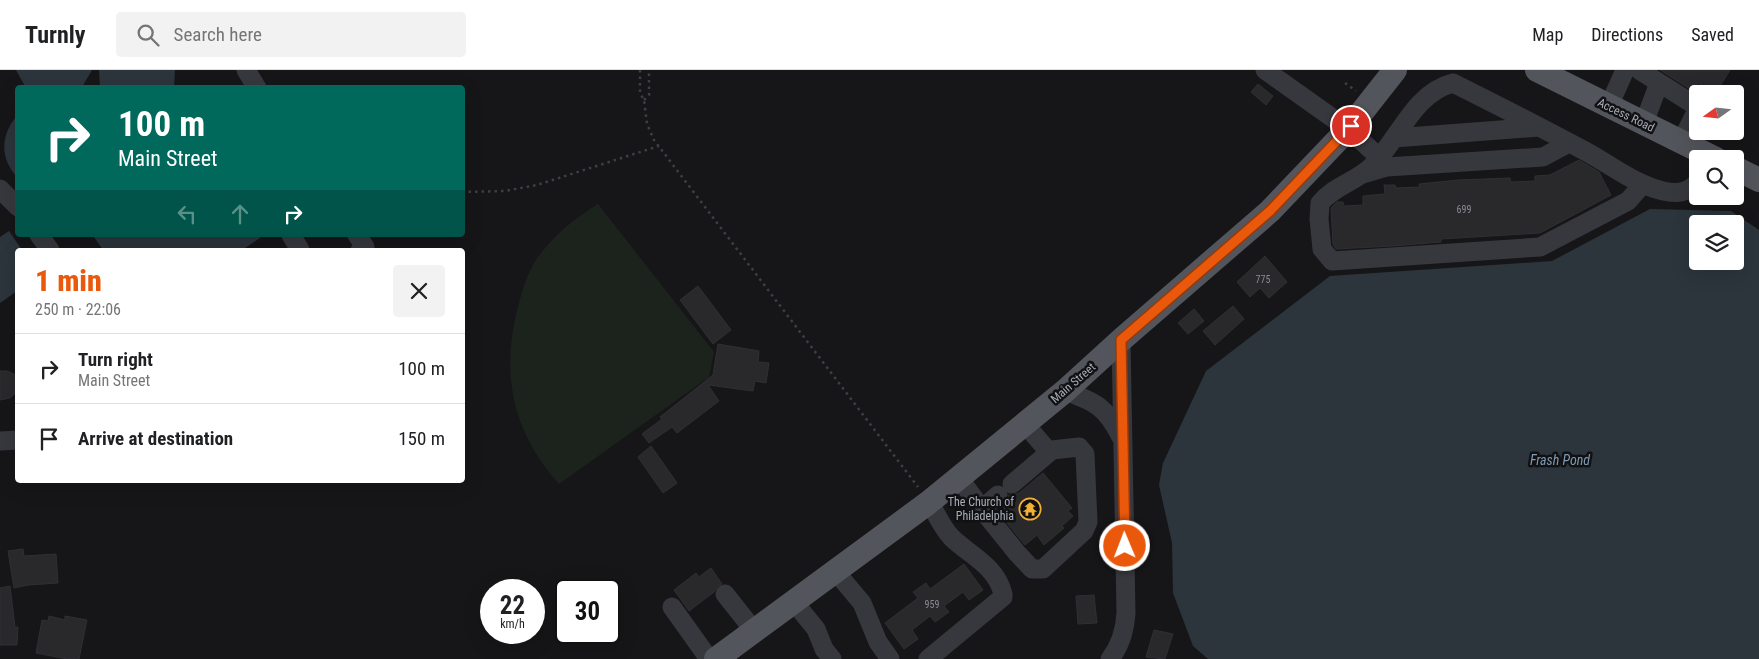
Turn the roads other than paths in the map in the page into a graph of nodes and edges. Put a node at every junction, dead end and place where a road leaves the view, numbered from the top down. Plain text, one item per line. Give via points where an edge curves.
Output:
1 (246, 70) edge
2 (1265, 70) edge
3 (1395, 70) edge
4 (1538, 70) edge
5 (1625, 70) edge
6 (1639, 70) edge
7 (1659, 83) junction
8 (255, 85) edge
9 (1609, 106) junction
10 (1644, 123) junction
11 (1539, 127) junction
12 (1348, 129) junction
13 (1394, 138) junction
14 (1681, 142) junction
15 (1569, 143) junction
16 (1698, 150) edge
17 (1379, 158) junction
18 (1744, 172) edge
19 (1362, 174) junction
20 (1759, 180) edge
21 (1643, 184) junction
22 (0, 189) edge
23 (1689, 190) edge
24 (15, 204) edge
25 (40, 237) edge
26 (291, 237) edge
27 (49, 248) edge
28 (299, 248) edge
29 (1121, 340) junction
30 (1065, 391) junction
31 (1025, 424) junction
32 (1122, 438) junction
33 (15, 440) edge
34 (0, 441) edge
35 (1049, 452) junction
36 (959, 478) junction
37 (930, 502) junction
38 (982, 509) junction
39 (836, 572) junction
40 (725, 594) dead end
41 (794, 602) junction
42 (672, 607) dead end
43 (755, 632) junction
44 (709, 659) edge
45 (716, 659) edge
46 (832, 659) edge
47 (890, 659) edge
48 (928, 659) edge
49 (1110, 659) edge

1 - 8 street
2 - 12 street
3 - 12 main road, Main Street
4 - 9 main road, Access Road
5 - 9 street
6 - 7 street
7 - 10 street
7 - 14 street via 1696,106
9 - 10 main road, Access Road
10 - 14 main road, Access Road
11 - 13 street
11 - 13 street via 1453,83 1425,97
11 - 15 street
12 - 17 street
12 - 29 main road, Main Street via 1270,211
13 - 17 street
14 - 16 main road, Access Road
15 - 19 street via 1543,157 1387,168
15 - 21 street
17 - 19 street
18 - 20 main road
19 - 21 street via 1338,186 1320,202 1318,214 1322,249 1332,262 1540,248 1628,201
21 - 23 street via 1664,191
22 - 24 street
25 - 27 street
26 - 28 street
29 - 30 main road, Main Street
29 - 32 street
30 - 31 main road, Main Street
30 - 32 street via 1107,412
31 - 35 street
31 - 36 main road, Main Street
32 - 49 street via 1126,613 1125,631
33 - 34 street
35 - 38 street
35 - 38 street via 1079,447 1085,454 1088,522 1084,531 1043,569 1032,569
36 - 37 main road, Main Street
36 - 38 street
37 - 39 main road, Main Street
37 - 48 street via 951,537 993,574 1003,597
39 - 41 main road, Main Street
39 - 47 street via 862,603 878,642
40 - 43 street
41 - 43 main road, Main Street
41 - 46 street via 816,629
42 - 44 street
43 - 45 main road, Main Street

